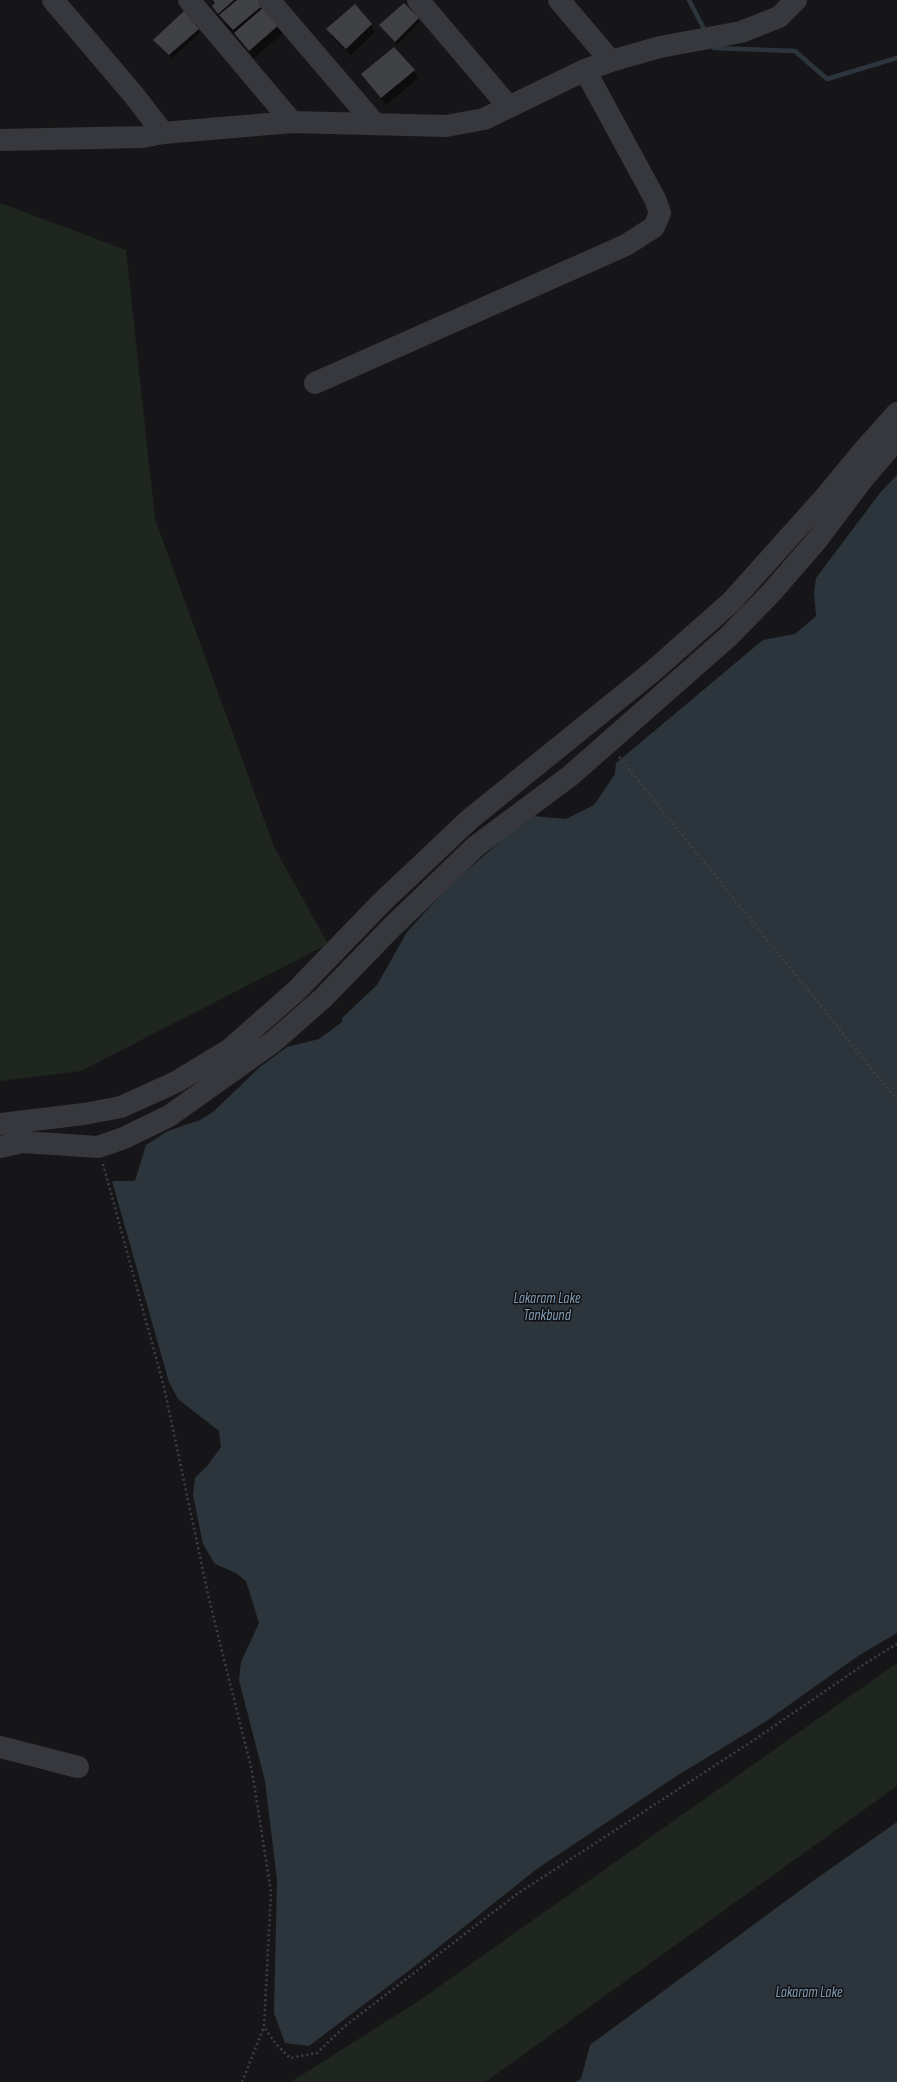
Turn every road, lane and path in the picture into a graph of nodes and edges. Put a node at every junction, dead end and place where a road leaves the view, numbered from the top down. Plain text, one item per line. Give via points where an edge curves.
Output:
1 (53, 0) edge
2 (189, 0) edge
3 (269, 0) edge
4 (418, 0) edge
5 (559, 0) edge
6 (796, 0) edge
7 (611, 61) junction
8 (585, 70) junction
9 (509, 107) junction
10 (292, 122) junction
11 (375, 124) junction
12 (163, 133) junction
13 (0, 140) edge
14 (314, 383) dead end
15 (897, 413) edge
16 (897, 439) edge
17 (607, 744) junction
18 (897, 1100) edge
19 (0, 1124) edge
20 (22, 1132) junction
21 (0, 1147) edge
22 (98, 1147) junction
23 (897, 1644) edge
24 (0, 1747) edge
25 (78, 1766) dead end
26 (264, 2027) junction
27 (242, 2082) edge

1 - 12 street
2 - 10 street
3 - 11 street
4 - 9 street
5 - 7 street
6 - 7 street via 778,17 740,32 660,47
7 - 8 street
8 - 9 street
8 - 14 street via 655,199 660,212 654,227 626,245
9 - 11 street via 484,119 446,126
10 - 11 street
10 - 12 street
12 - 13 street via 143,137
15 - 20 street via 731,602 653,671 470,819 382,902 296,991 229,1050 176,1082 120,1108 84,1114
16 - 17 street via 817,540 771,593 728,637
17 - 18 path
17 - 22 street via 570,776 476,846 323,998 273,1042 169,1116 124,1138
19 - 20 street
20 - 21 street
20 - 22 street
22 - 26 path via 164,1387 209,1599 252,1771 271,1892
23 - 26 path via 517,1894 345,2026 317,2053 290,2058
24 - 25 street
26 - 27 path

